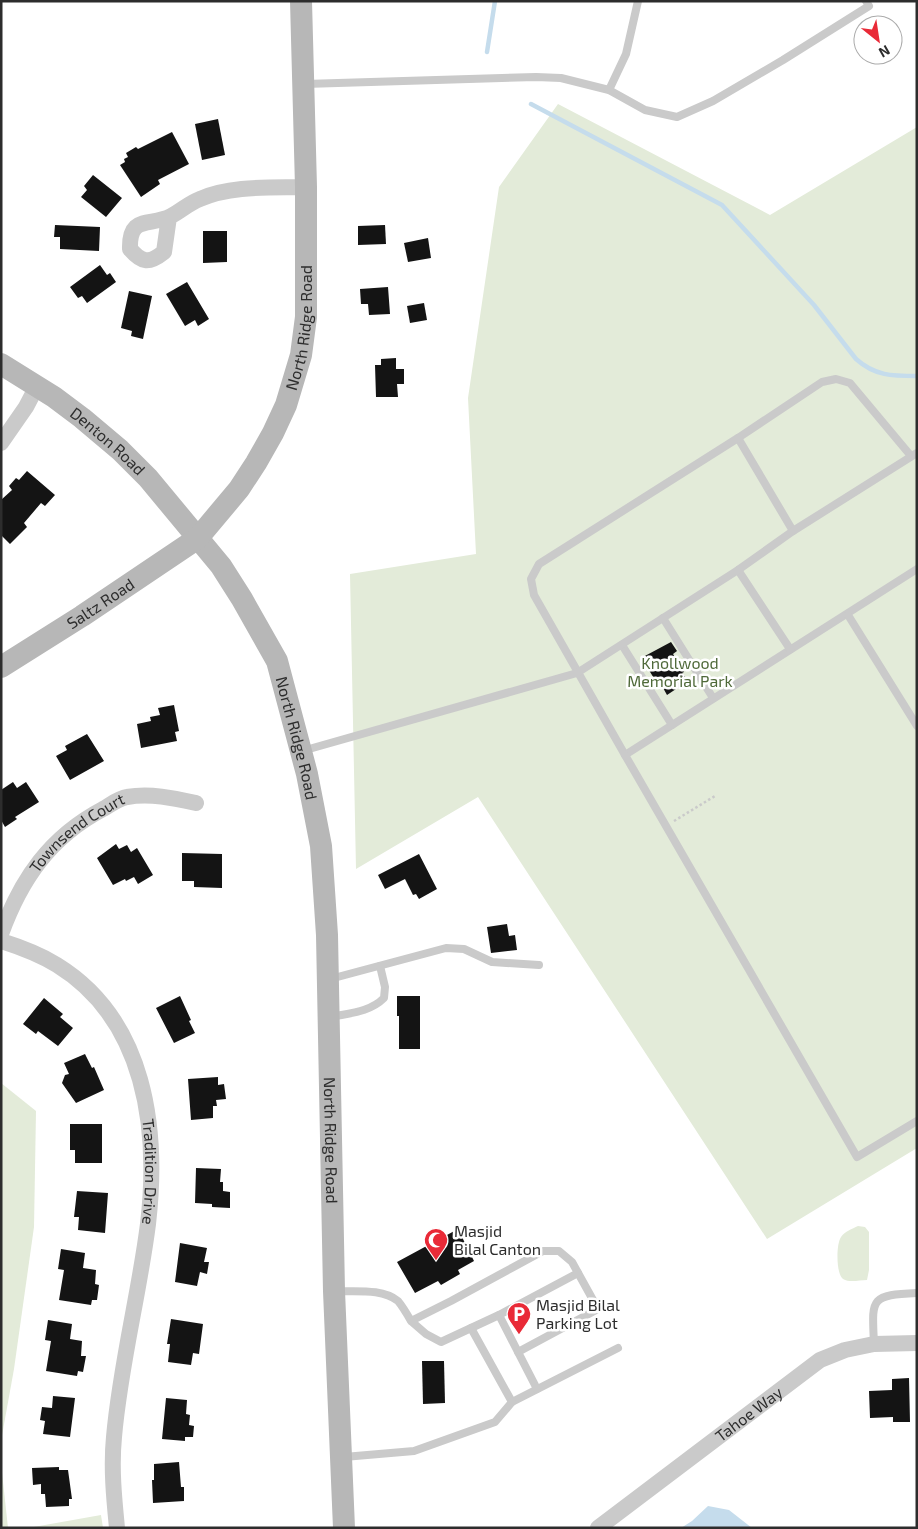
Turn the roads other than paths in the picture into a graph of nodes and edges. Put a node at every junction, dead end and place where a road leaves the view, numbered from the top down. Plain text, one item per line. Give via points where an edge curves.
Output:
1 (301, 1) edge
2 (638, 1) edge
3 (866, 1) edge
4 (303, 84) junction
5 (609, 90) junction
6 (306, 188) junction
7 (169, 217) dead end
8 (1, 364) edge
9 (37, 386) junction
10 (738, 438) junction
11 (1, 443) edge
12 (914, 455) edge
13 (793, 531) junction
14 (198, 538) junction
15 (917, 569) edge
16 (738, 570) junction
17 (848, 615) junction
18 (663, 618) junction
19 (622, 645) junction
20 (790, 649) junction
21 (1, 667) edge
22 (577, 673) junction
23 (714, 698) junction
24 (672, 725) junction
25 (917, 726) edge
26 (302, 751) junction
27 (625, 755) junction
28 (196, 803) dead end
29 (1, 934) edge
30 (1, 941) edge
31 (538, 965) dead end
32 (380, 966) junction
33 (327, 979) junction
34 (328, 1017) junction
35 (917, 1121) edge
36 (578, 1273) junction
37 (334, 1291) junction
38 (917, 1293) edge
39 (499, 1315) junction
40 (411, 1321) junction
41 (472, 1328) junction
42 (917, 1343) edge
43 (874, 1344) junction
44 (618, 1348) dead end
45 (518, 1352) junction
46 (537, 1389) junction
47 (512, 1402) junction
48 (341, 1458) junction
49 (117, 1528) edge
50 (344, 1528) edge
51 (598, 1528) edge

1 - 4 street, North Ridge Road
2 - 5 lane via 626,54
3 - 5 lane via 870,6 783,60 678,117 645,110
4 - 5 lane via 536,77 561,78
4 - 6 street, North Ridge Road
6 - 7 street via 226,191 198,199
6 - 14 street, North Ridge Road via 306,317 301,355 286,404 273,433 239,489
8 - 9 street, Denton Road
9 - 11 street
9 - 14 street, Denton Road via 120,450
10 - 12 lane via 822,382 836,379 850,384
10 - 13 lane
10 - 22 lane via 539,564 531,579 534,595
12 - 13 lane
13 - 16 lane
14 - 21 street, Saltz Road
14 - 26 street, North Ridge Road via 221,566 277,661
15 - 17 lane
16 - 18 lane
16 - 20 lane
17 - 20 lane
17 - 25 lane
18 - 19 lane
18 - 23 lane
19 - 22 lane
19 - 24 lane
20 - 23 lane
22 - 26 lane
22 - 27 lane
23 - 24 lane
24 - 27 lane
26 - 33 street, North Ridge Road via 321,846
27 - 35 lane via 857,1157
28 - 29 street, Townsend Court via 163,796 125,797 91,815 54,844 34,867
30 - 49 street, Tradition Drive via 57,965 99,1001 125,1039 140,1074 146,1100 151,1185 148,1224 114,1438
31 - 32 lane via 492,962 464,949 446,948
32 - 33 lane
32 - 34 lane via 386,987 384,998 364,1010
33 - 34 street, North Ridge Road
34 - 37 street, North Ridge Road
36 - 39 lane
36 - 40 lane via 572,1262 559,1251 543,1251
36 - 45 lane via 598,1309
37 - 40 lane via 378,1293 390,1297 398,1301
37 - 48 street, North Ridge Road
38 - 43 lane via 883,1296 876,1302
39 - 41 lane
39 - 45 lane
40 - 41 lane via 424,1337 441,1342
41 - 47 lane
42 - 43 street, Tahoe Way
43 - 51 street, Tahoe Way via 820,1360
44 - 46 lane
45 - 46 lane
46 - 47 lane
47 - 48 lane via 495,1422 414,1451
48 - 50 street, North Ridge Road

